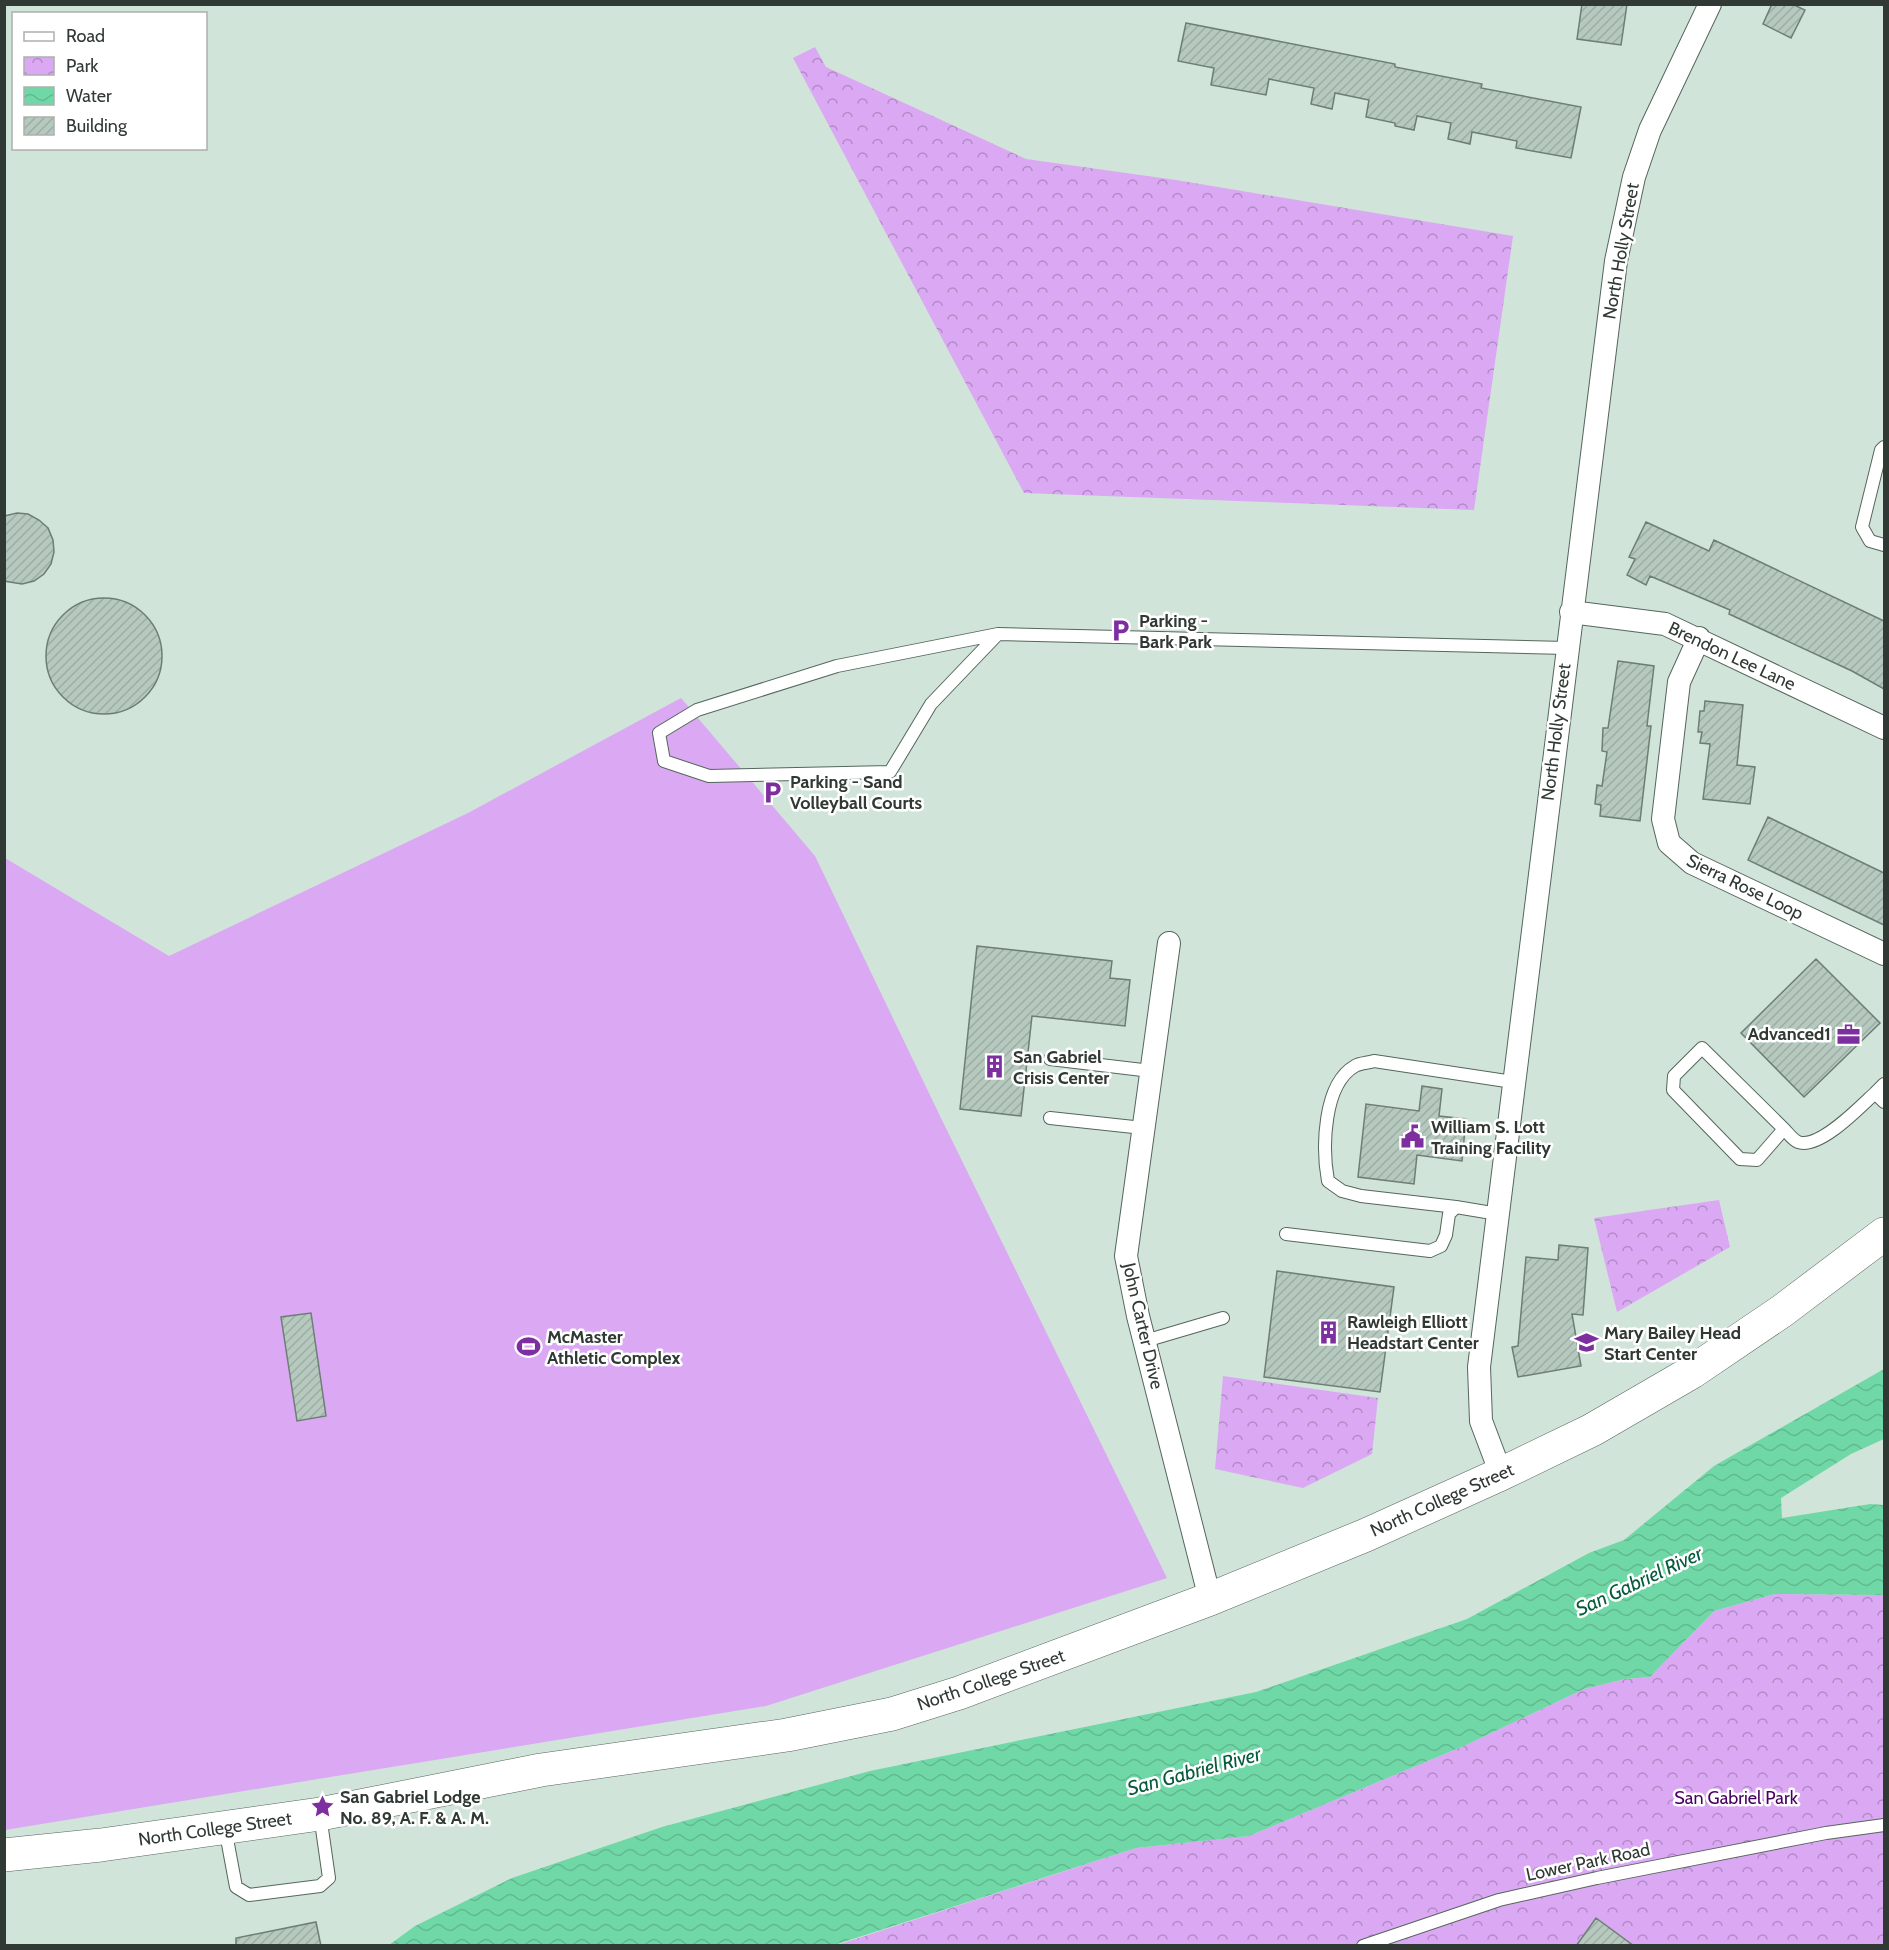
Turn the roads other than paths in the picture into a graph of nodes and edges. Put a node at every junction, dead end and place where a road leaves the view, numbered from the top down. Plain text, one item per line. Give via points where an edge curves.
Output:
1 (1710, 4) edge
2 (1884, 447) edge
3 (1884, 544) edge
4 (1571, 612) junction
5 (998, 634) junction
6 (1699, 638) junction
7 (1567, 648) junction
8 (1884, 728) edge
9 (1169, 943) dead end
10 (1884, 954) edge
11 (1050, 1059) dead end
12 (1151, 1071) junction
13 (1514, 1082) junction
14 (1881, 1093) edge
15 (1050, 1118) dead end
16 (1143, 1128) junction
17 (1784, 1129) junction
18 (1456, 1207) junction
19 (1498, 1214) junction
20 (1286, 1234) dead end
21 (1884, 1234) edge
22 (1223, 1318) dead end
23 (1144, 1341) junction
24 (1501, 1474) junction
25 (1210, 1599) junction
26 (320, 1814) junction
27 (1884, 1825) edge
28 (225, 1828) junction
29 (4, 1855) edge
30 (1363, 1946) edge

1 - 4 street, North Holly Street via 1650,130 1634,177 1616,261
2 - 3 lane via 1862,527 1870,541
4 - 6 street, Brendon Lee Lane via 1665,624
4 - 7 street, North Holly Street
5 - 5 lane via 837,666 697,710 659,733 664,761 710,776 890,772 931,704
5 - 7 lane
6 - 8 street, Brendon Lee Lane
6 - 10 street, Sierra Rose Loop via 1679,682 1663,819 1669,843 1692,863
7 - 13 street, North Holly Street
9 - 12 street, John Carter Drive
11 - 12 lane
12 - 16 street, John Carter Drive
13 - 18 lane via 1374,1061 1356,1065 1342,1077 1332,1095 1326,1131 1328,1180 1342,1191 1361,1196
13 - 19 street, North Holly Street
14 - 17 lane via 1825,1136 1809,1143 1797,1142
15 - 16 lane
16 - 23 street, John Carter Drive via 1126,1256
17 - 17 lane via 1701,1048 1674,1076 1673,1090 1740,1159 1757,1160
18 - 19 lane
18 - 20 lane via 1449,1214 1441,1246 1430,1251
19 - 24 street, North Holly Street via 1479,1367 1481,1421
21 - 24 street, North College Street via 1692,1372 1592,1430
22 - 23 lane
23 - 25 street, John Carter Drive
24 - 25 street, North College Street
25 - 26 street, North College Street via 959,1693 892,1714 787,1735 541,1770
26 - 28 street, North College Street
26 - 28 lane via 328,1878 320,1887 249,1895 236,1887
27 - 30 lane, Lower Park Road via 1826,1833 1499,1900
28 - 29 street, North College Street

